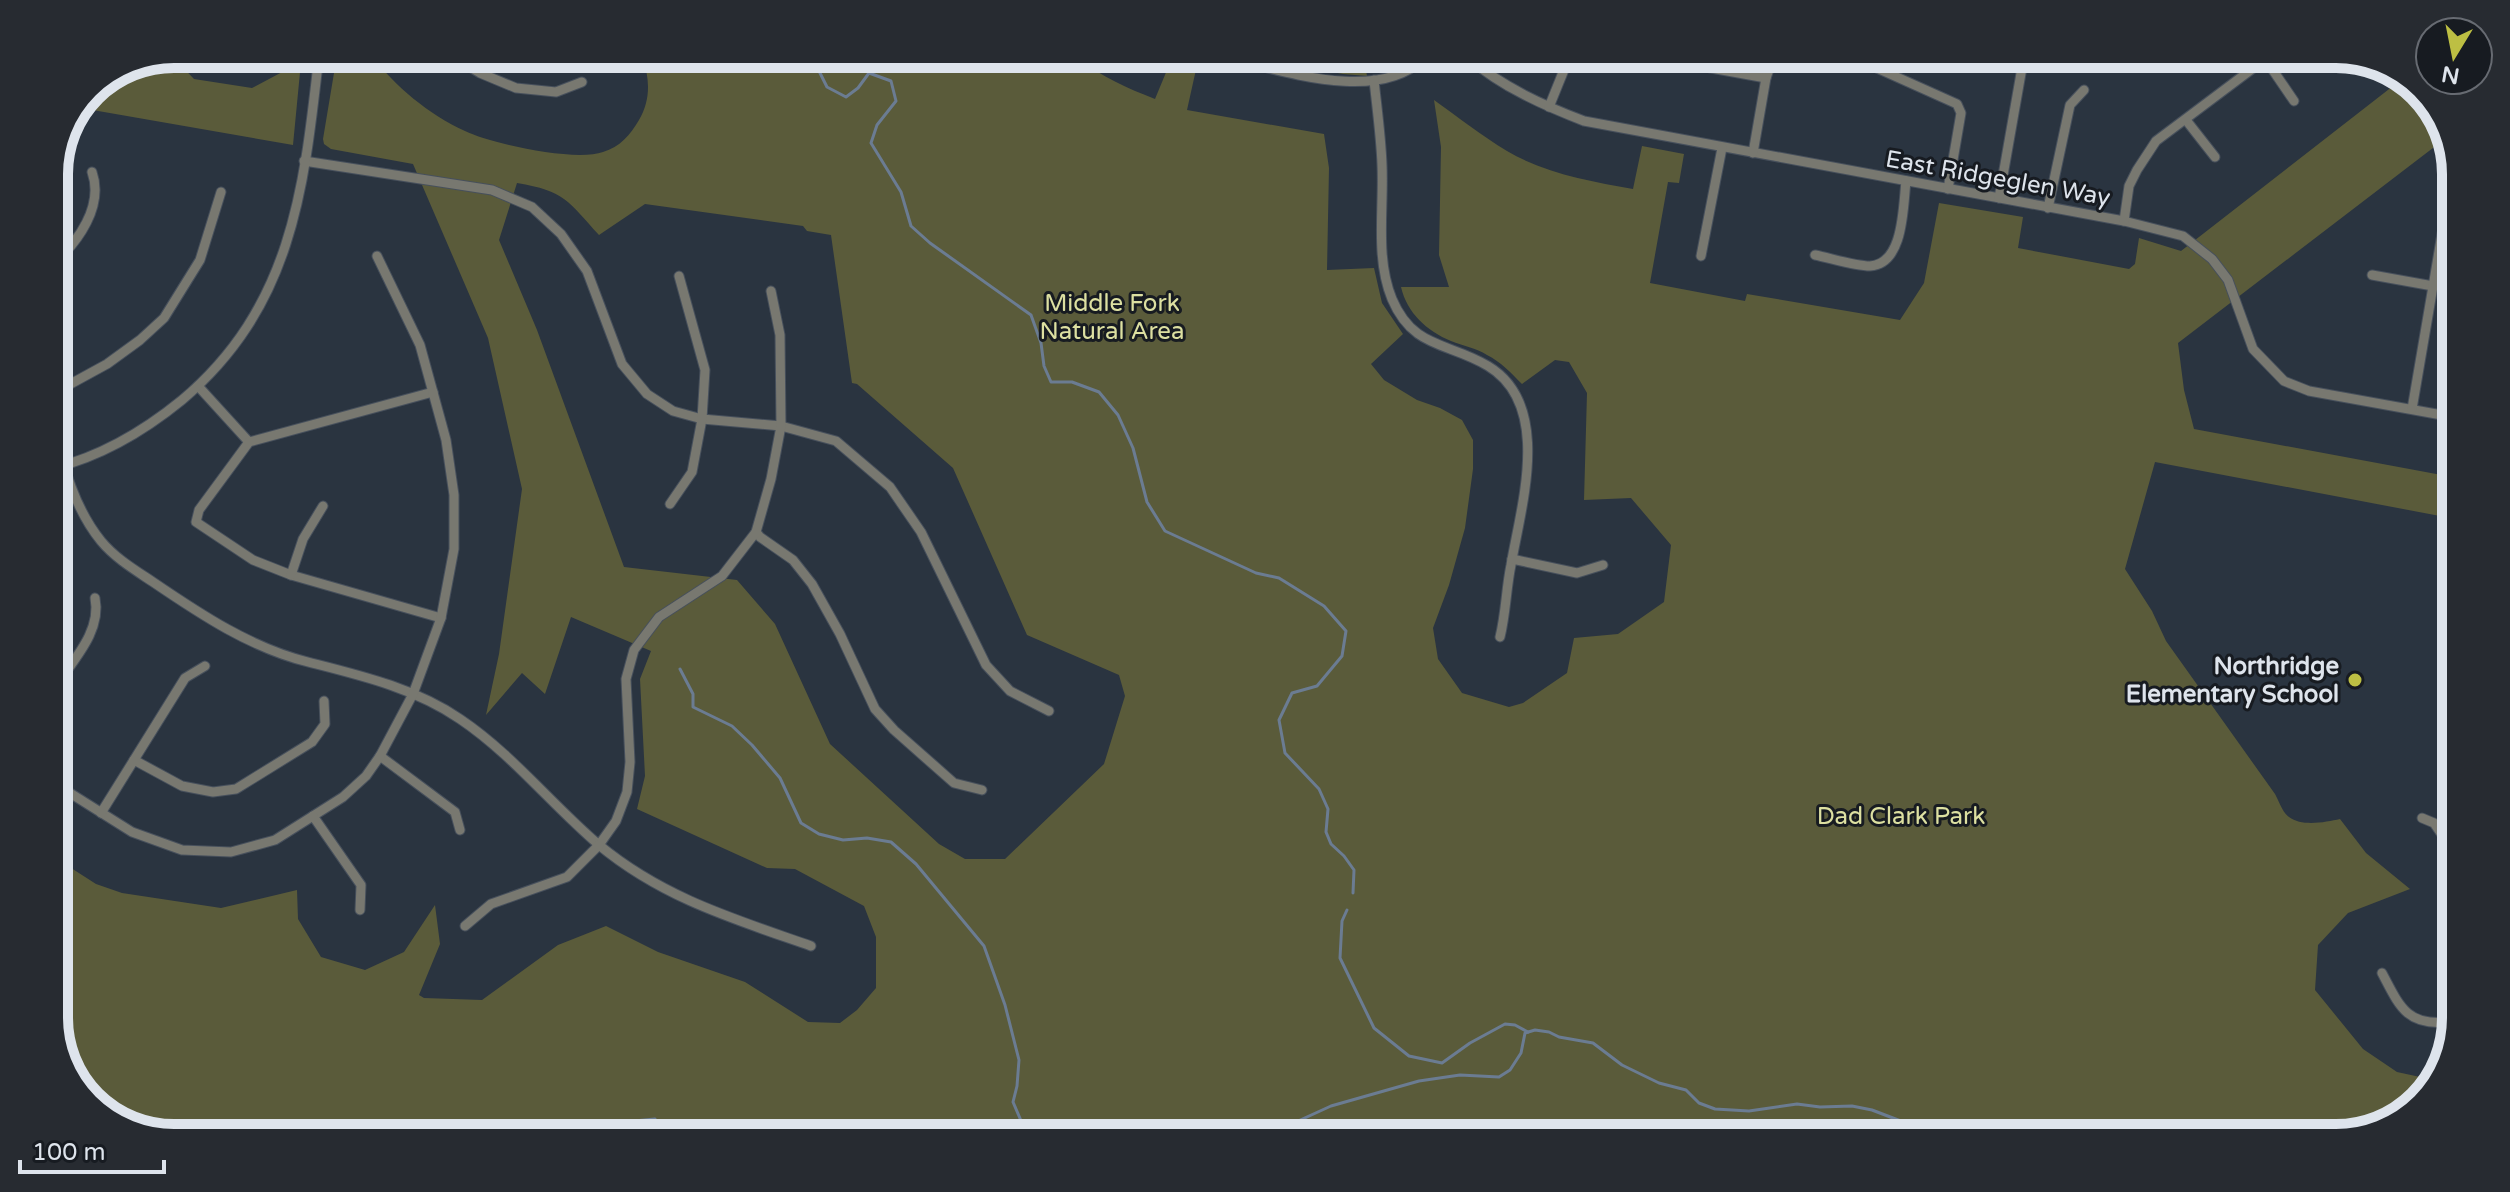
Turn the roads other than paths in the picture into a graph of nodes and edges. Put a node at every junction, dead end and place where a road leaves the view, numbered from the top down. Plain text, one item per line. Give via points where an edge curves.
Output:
1 (317, 68) edge
2 (472, 68) edge
3 (1274, 68) edge
4 (1411, 68) edge
5 (1480, 68) edge
6 (1565, 68) edge
7 (1711, 68) edge
8 (1770, 68) edge
9 (1877, 68) edge
10 (2022, 68) edge
11 (2254, 68) edge
12 (2271, 68) edge
13 (1766, 78) junction
14 (1374, 80) junction
15 (582, 82) dead end
16 (2084, 90) dead end
17 (2294, 101) dead end
18 (1549, 107) junction
19 (2186, 120) junction
20 (1722, 148) junction
21 (1753, 153) junction
22 (2215, 157) dead end
23 (304, 161) junction
24 (92, 172) dead end
25 (1906, 181) junction
26 (1948, 189) junction
27 (221, 192) dead end
28 (1999, 198) junction
29 (2048, 208) junction
30 (2124, 221) junction
31 (2442, 234) edge
32 (68, 250) edge
33 (1815, 255) dead end
34 (377, 256) dead end
35 (1701, 256) dead end
36 (2372, 275) dead end
37 (679, 276) dead end
38 (2433, 286) junction
39 (771, 291) dead end
40 (68, 385) edge
41 (198, 386) junction
42 (433, 392) junction
43 (2412, 409) junction
44 (2442, 415) edge
45 (702, 419) junction
46 (781, 426) junction
47 (249, 442) junction
48 (68, 464) edge
49 (68, 484) edge
50 (670, 504) dead end
51 (323, 506) dead end
52 (756, 532) junction
53 (1512, 559) junction
54 (1603, 565) dead end
55 (291, 575) junction
56 (95, 598) dead end
57 (441, 618) junction
58 (1500, 637) dead end
59 (205, 666) dead end
60 (68, 668) edge
61 (413, 694) junction
62 (324, 701) dead end
63 (1049, 711) dead end
64 (380, 756) junction
65 (134, 760) junction
66 (982, 790) dead end
67 (68, 792) edge
68 (101, 813) junction
69 (313, 816) junction
70 (2422, 818) dead end
71 (460, 830) dead end
72 (2442, 835) edge
73 (599, 845) junction
74 (360, 910) dead end
75 (465, 926) dead end
76 (811, 946) dead end
77 (2382, 973) dead end
78 (2442, 1022) edge

1 - 23 street
2 - 15 street via 516,88 556,92
3 - 14 street via 1340,82
4 - 14 street
5 - 18 street, East Ridgeglen Way
6 - 18 street
7 - 13 street
8 - 13 street
9 - 26 street via 1957,104 1961,113
10 - 28 street
11 - 19 street
12 - 17 street
13 - 21 street
14 - 53 street via 1382,165 1382,256 1391,297 1405,324 1424,339 1489,366 1510,386 1522,410 1528,474
16 - 29 street via 2070,105
18 - 20 street, East Ridgeglen Way via 1584,121
19 - 22 street
19 - 30 street via 2156,141 2137,170
20 - 21 street, East Ridgeglen Way
20 - 35 street
21 - 25 street, East Ridgeglen Way
23 - 41 street via 291,231 264,301 225,359
23 - 45 street via 492,190 532,207 561,234 587,271 622,364 647,394 673,411
24 - 32 street via 97,195
25 - 26 street, East Ridgeglen Way
25 - 33 street via 1897,248 1885,261 1871,266
26 - 28 street, East Ridgeglen Way
27 - 40 street via 200,260 164,318 107,364
28 - 29 street, East Ridgeglen Way
29 - 30 street, East Ridgeglen Way
30 - 43 street, East Ridgeglen Way via 2183,236 2212,259 2228,280 2253,349 2284,381 2309,391
31 - 38 street
34 - 42 street via 420,345
36 - 38 street
37 - 45 street via 705,370
38 - 43 street
39 - 46 street via 780,335
41 - 47 street
41 - 48 street via 138,433
42 - 47 street
42 - 57 street via 454,495 454,549
43 - 44 street, East Ridgeglen Way
45 - 46 street
45 - 50 street via 692,472
46 - 52 street
46 - 63 street via 836,441 890,487 921,532 986,665 1010,691
47 - 55 street via 199,510 196,522 253,560
49 - 61 street via 100,540 204,617 275,652
51 - 55 street via 303,539
52 - 66 street via 793,560 812,584 875,709 954,783
52 - 73 street via 722,576 659,617 634,650 626,679 627,792
53 - 54 street via 1577,573
53 - 58 street
55 - 57 street
56 - 60 street via 94,628
57 - 61 street
59 - 65 street via 185,678
61 - 64 street
61 - 73 street via 459,718 508,757
62 - 65 street via 325,724 312,742 236,789 213,792 182,786
64 - 69 street via 343,797
64 - 71 street via 455,812
65 - 68 street
67 - 68 street
68 - 69 street via 132,832 182,850 231,852 275,840
69 - 74 street via 361,885
70 - 72 street
73 - 75 street via 567,877 491,904
73 - 76 street via 643,878 697,906
77 - 78 street via 2401,1007 2416,1021

